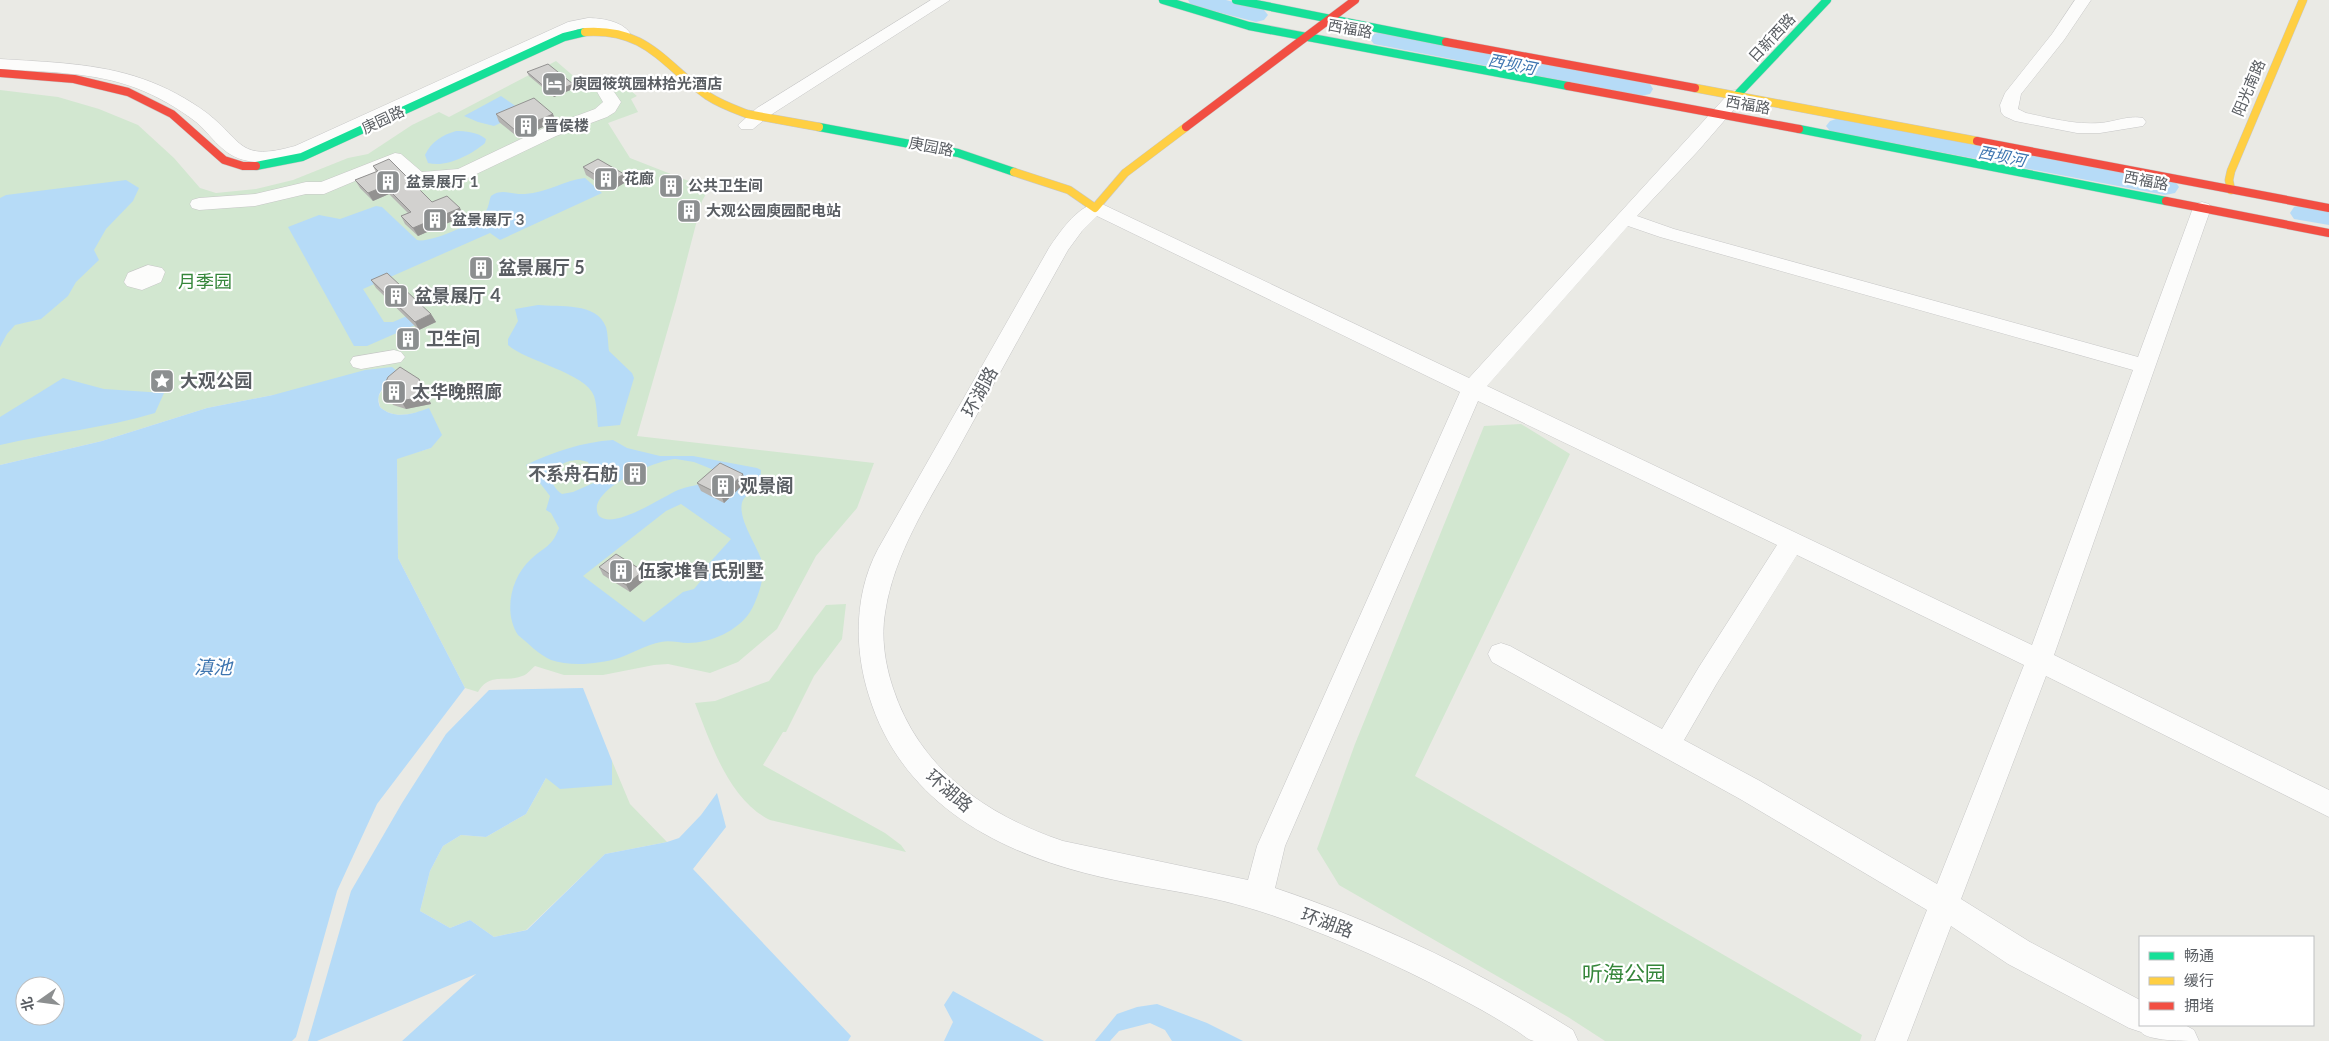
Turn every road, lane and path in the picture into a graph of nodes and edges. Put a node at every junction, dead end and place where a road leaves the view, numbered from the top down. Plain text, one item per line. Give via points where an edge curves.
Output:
1 (942, 0) edge
2 (1163, 0) edge
3 (1236, 0) edge
4 (1355, 0) edge
5 (1827, 0) edge
6 (2083, 0) edge
7 (2303, 0) edge
8 (1328, 20) junction
9 (622, 33) junction
10 (1305, 37) junction
11 (0, 64) edge
12 (0, 73) edge
13 (604, 90) dead end
14 (1737, 95) junction
15 (1720, 115) junction
16 (752, 121) junction
17 (2137, 122) dead end
18 (2231, 190) junction
19 (199, 204) dead end
20 (1095, 208) junction
21 (2202, 208) junction
22 (2329, 208) edge
23 (1625, 218) junction
24 (2329, 233) edge
25 (394, 357) dead end
26 (361, 362) dead end
27 (2146, 366) junction
28 (1473, 388) junction
29 (1792, 542) junction
30 (1501, 654) dead end
31 (2038, 660) junction
32 (1668, 744) junction
33 (2329, 804) edge
34 (1258, 897) junction
35 (1945, 906) junction
36 (2139, 1016) edge
37 (2156, 1026) edge
38 (1562, 1041) edge
39 (1891, 1041) edge
40 (2183, 1041) edge

1 - 16 street
2 - 10 street, 西福路 via 1249,26
3 - 8 street, 西福路
4 - 8 street
5 - 14 street, 日新西路
6 - 17 street via 2013,93 2010,112 2077,128
7 - 18 street, 阳光南路 via 2230,172
8 - 10 street
8 - 14 street, 西福路
9 - 11 street via 608,24 574,25 301,150 262,157 240,153 202,118 174,100 135,82 58,68
9 - 12 street, 庚园路 via 594,30 564,37 302,157 264,166 240,166 223,161 185,124 134,95 71,80
9 - 16 street, 庚园路 via 647,47 706,94
10 - 15 street, 西福路
10 - 20 street via 1127,172 1107,189
13 - 19 street via 612,102 601,113 550,132 462,174 416,177 394,158 324,188 299,189 255,200
14 - 15 street
14 - 18 street, 西福路
15 - 21 street, 西福路
15 - 23 street
16 - 20 street, 庚园路 via 928,146 967,155 1069,190
18 - 22 street, 西福路
20 - 28 street
20 - 34 street, 环湖路 via 1059,248 887,556 876,592 871,626 873,659 881,696 899,734 923,770 966,806 1008,834 1063,854
21 - 24 street, 西福路
21 - 27 street
23 - 27 street via 1667,233
23 - 28 street
25 - 26 street
27 - 31 street
28 - 29 street
28 - 34 street via 1271,846
29 - 31 street
29 - 32 street
30 - 32 street
31 - 33 street
31 - 35 street
32 - 35 street
34 - 38 street, 环湖路 via 1376,941 1462,982
35 - 36 street via 2019,953
35 - 39 street
37 - 40 street

